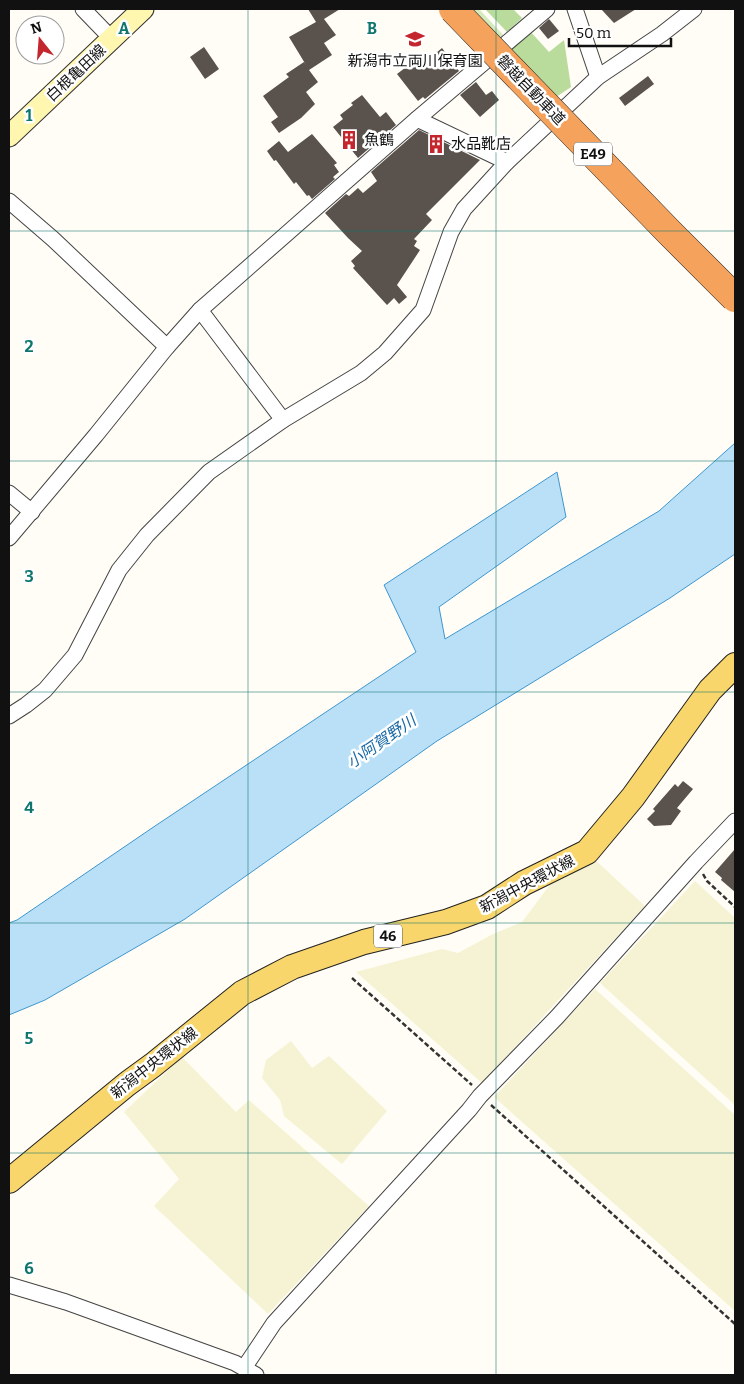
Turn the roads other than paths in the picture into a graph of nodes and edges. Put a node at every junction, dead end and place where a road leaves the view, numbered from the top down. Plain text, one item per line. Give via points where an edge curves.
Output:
1 (83, 9) edge
2 (143, 9) edge
3 (453, 9) edge
4 (547, 9) edge
5 (575, 9) edge
6 (694, 9) edge
7 (112, 39) junction
8 (598, 77) junction
9 (417, 119) junction
10 (9, 136) edge
11 (507, 162) junction
12 (9, 201) edge
13 (735, 298) edge
14 (200, 310) junction
15 (167, 347) junction
16 (283, 420) junction
17 (9, 493) edge
18 (32, 512) junction
19 (9, 538) edge
20 (735, 665) edge
21 (9, 716) edge
22 (735, 821) edge
23 (9, 1181) edge
24 (9, 1286) edge
25 (250, 1372) edge

1 - 7 street
2 - 7 main road, 白根亀田線
3 - 13 highway, 磐越自動車道 / E49, bridge
4 - 9 street
5 - 8 street
6 - 8 street
7 - 10 main road, 白根亀田線
8 - 11 street
9 - 11 street
9 - 14 street
11 - 16 street via 464,209 451,232 423,310 385,353 361,373
12 - 15 street via 53,238
14 - 15 street
14 - 16 street
15 - 18 street
16 - 21 street via 209,472 147,535 119,570 75,655 45,690
17 - 18 street
18 - 19 street
20 - 23 main road, 新潟中央環状線 / 46 via 710,690 633,798 587,852 524,883 487,907 446,922 337,951 292,967 242,993
22 - 25 street via 274,1323
24 - 25 street via 66,1302

